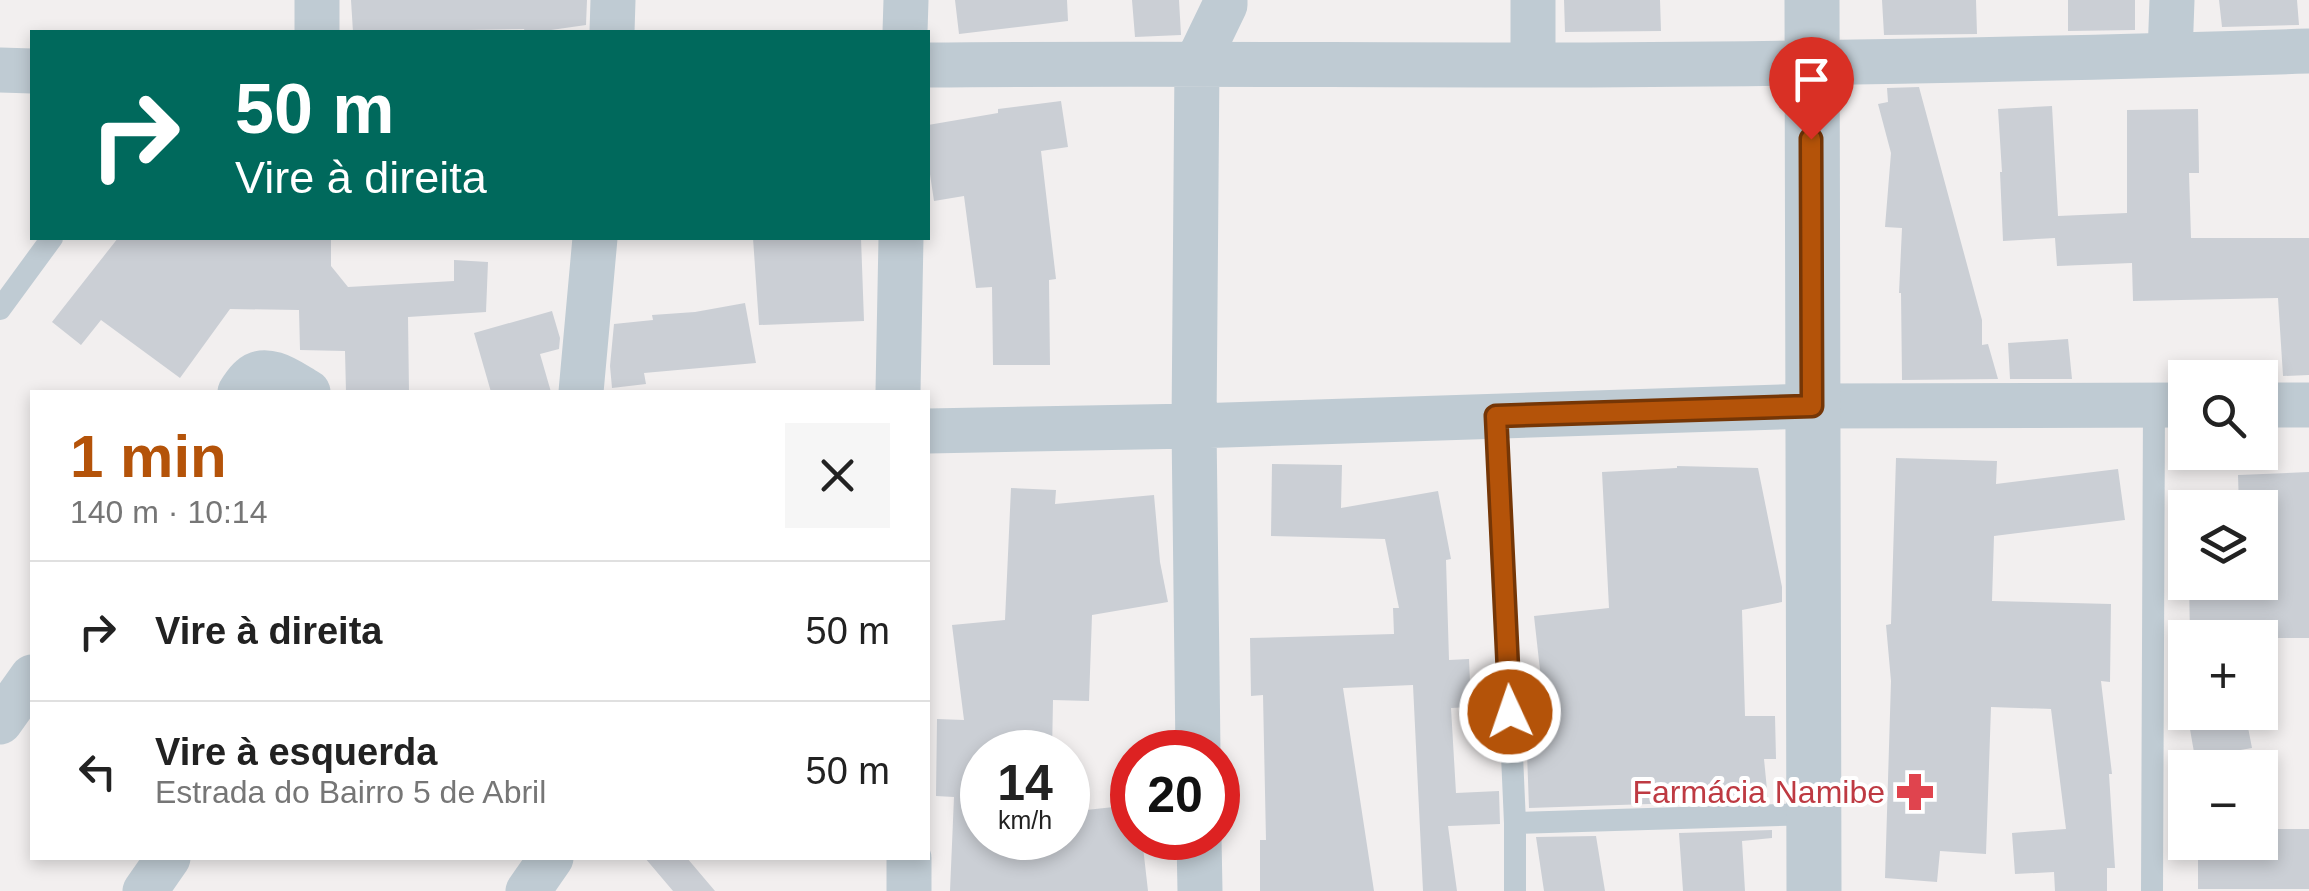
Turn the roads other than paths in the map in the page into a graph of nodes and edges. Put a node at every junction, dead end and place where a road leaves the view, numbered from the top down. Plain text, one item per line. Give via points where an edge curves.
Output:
1 (317, 0) edge
2 (613, 0) edge
3 (906, 0) edge
4 (1226, 0) edge
5 (1533, 0) edge
6 (1812, 0) edge
7 (2172, 0) edge
8 (317, 30) edge
9 (612, 30) edge
10 (905, 30) edge
11 (2309, 52) edge
12 (2170, 56) junction
13 (1811, 62) junction
14 (1197, 63) junction
15 (930, 65) edge
16 (1533, 65) junction
17 (0, 70) edge
18 (30, 71) edge
19 (51, 240) edge
20 (595, 240) edge
21 (901, 240) edge
22 (0, 309) edge
23 (241, 390) edge
24 (304, 390) edge
25 (581, 390) edge
26 (898, 390) edge
27 (2168, 405) edge
28 (2278, 405) edge
29 (1812, 406) junction
30 (2309, 406) edge
31 (1496, 416) junction
32 (1194, 426) junction
33 (930, 431) edge
34 (2168, 459) edge
35 (30, 680) edge
36 (0, 722) edge
37 (1198, 730) edge
38 (1812, 814) junction
39 (1515, 824) junction
40 (167, 860) edge
41 (550, 860) edge
42 (908, 860) edge
43 (1199, 860) edge
44 (145, 891) edge
45 (528, 891) edge
46 (910, 891) edge
47 (1200, 891) edge
48 (1515, 891) edge
49 (1814, 891) edge
50 (2152, 891) edge

1 - 8 street
2 - 9 street
3 - 10 street
4 - 14 street
5 - 16 street
6 - 13 street
7 - 12 street
11 - 12 street
12 - 13 street
13 - 16 street
13 - 29 street
14 - 15 street
14 - 16 street
14 - 32 street
17 - 18 street
19 - 22 lane
20 - 25 street
21 - 26 street
23 - 24 street via 263,372
27 - 29 street
28 - 30 street
29 - 31 street
29 - 38 street
31 - 32 street
31 - 39 lane
32 - 33 street
32 - 37 street
34 - 50 lane
35 - 36 street
38 - 39 lane
38 - 49 street
39 - 48 lane
40 - 44 street
41 - 45 street
42 - 46 street
43 - 47 street

